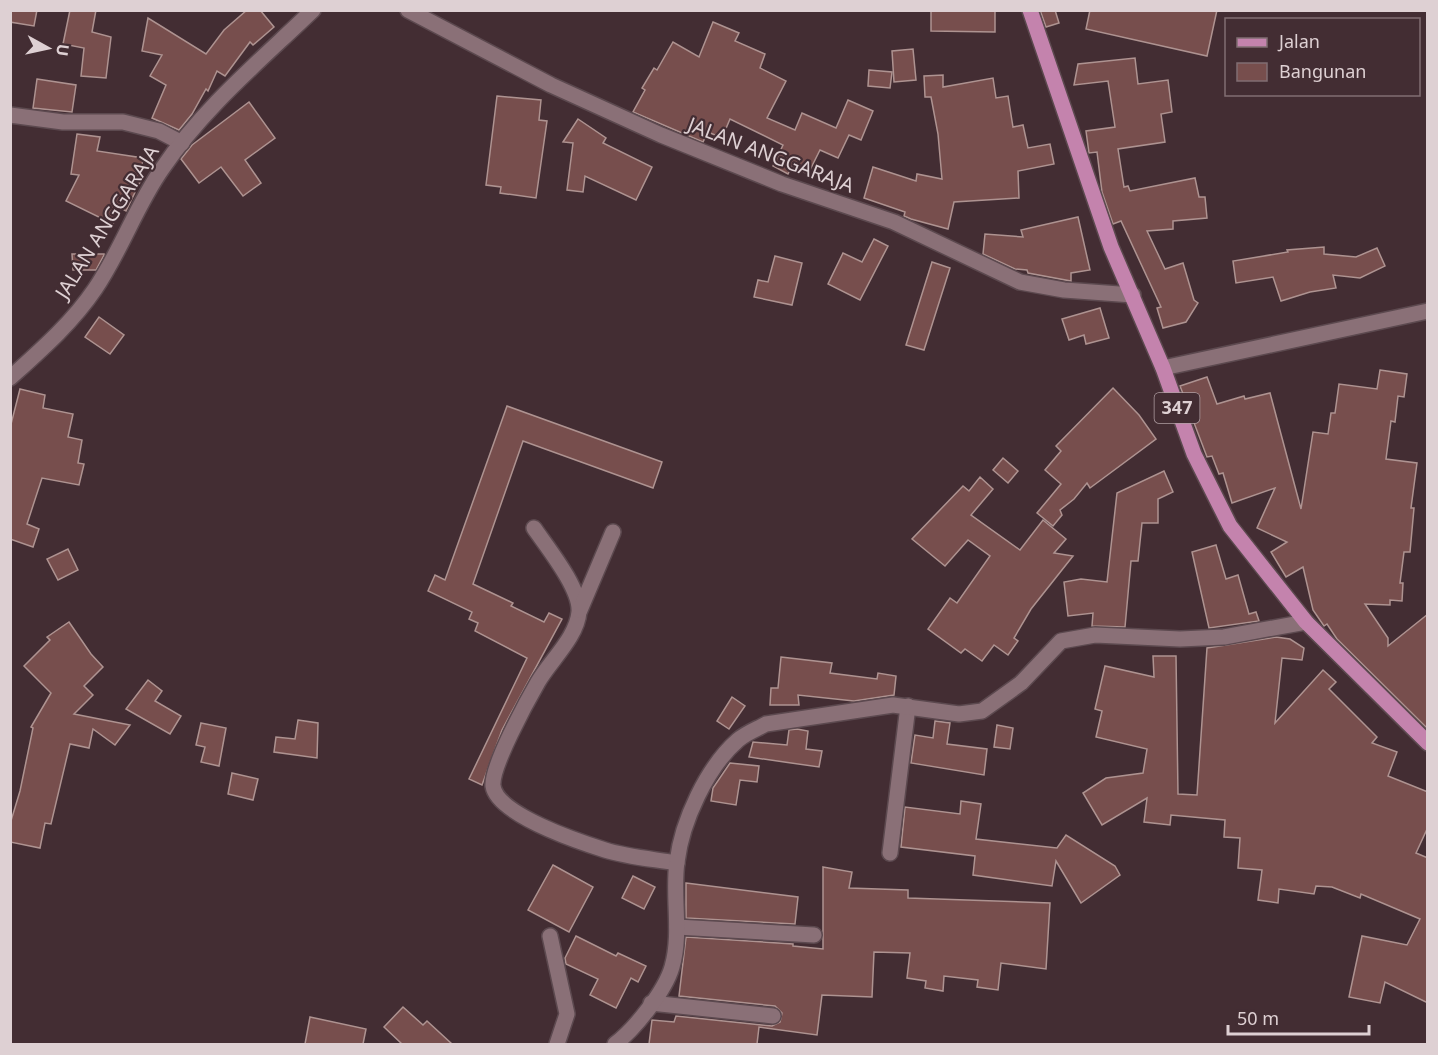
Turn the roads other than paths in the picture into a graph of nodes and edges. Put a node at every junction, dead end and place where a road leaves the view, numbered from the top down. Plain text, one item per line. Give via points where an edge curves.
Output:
1 (313, 10) edge
2 (408, 10) edge
3 (1030, 10) edge
4 (10, 116) edge
5 (182, 143) junction
6 (1133, 295) junction
7 (1428, 311) edge
8 (1163, 368) junction
9 (10, 378) edge
10 (534, 528) dead end
11 (613, 532) dead end
12 (580, 610) junction
13 (1306, 622) junction
14 (908, 706) junction
15 (1428, 743) edge
16 (890, 853) dead end
17 (677, 863) junction
18 (677, 927) junction
19 (814, 935) dead end
20 (550, 936) dead end
21 (651, 1003) junction
22 (773, 1016) dead end
23 (557, 1044) edge
24 (615, 1044) edge

1 - 5 street, JALAN ANGGARAJA via 209,110
2 - 6 street, JALAN ANGGARAJA via 551,85 661,135 782,184 894,222 1020,282
3 - 6 main road, 347 via 1111,247
4 - 5 street via 63,122 123,122 159,131
5 - 9 street, JALAN ANGGARAJA via 162,168 83,306
6 - 8 main road, 347
7 - 8 street
8 - 13 main road, 347 via 1194,454 1230,526
10 - 12 street via 572,585
11 - 12 street
12 - 17 street via 573,629 537,682 499,761 494,776 495,792 508,807 537,823 606,850
13 - 14 street via 1224,637 1095,635 1061,641 1021,684 982,711 959,714
13 - 15 main road, 347
14 - 16 street
14 - 17 street via 840,711 766,724 738,740 696,799
17 - 18 street
18 - 19 street
18 - 21 street via 672,967
20 - 23 street via 567,1014
21 - 22 street
21 - 24 street

